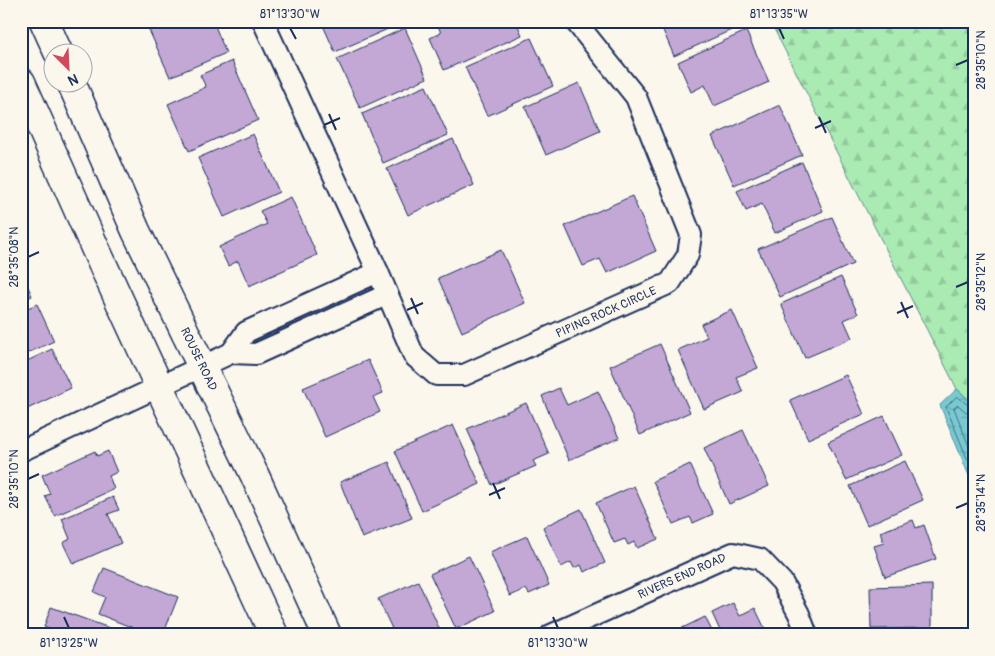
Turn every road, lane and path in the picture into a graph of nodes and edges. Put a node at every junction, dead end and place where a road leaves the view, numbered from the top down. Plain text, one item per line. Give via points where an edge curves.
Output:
1 (44, 21) edge
2 (263, 21) edge
3 (575, 21) edge
4 (53, 42) edge
5 (21, 82) edge
6 (75, 92) edge
7 (378, 272) junction
8 (386, 295) junction
9 (307, 304) junction
10 (316, 326) junction
11 (231, 353) junction
12 (202, 366) junction
13 (159, 386) junction
14 (21, 451) edge
15 (274, 635) edge
16 (327, 635) edge
17 (551, 635) edge
18 (807, 635) edge

1 - 4 street
2 - 7 street, PIPING ROCK CIRCLE
3 - 8 street, PIPING ROCK CIRCLE via 636,98 691,235 688,255 670,283 464,375 436,375 414,356
5 - 13 street
6 - 12 street, ROUSE ROAD via 136,231
7 - 8 street, PIPING ROCK CIRCLE
7 - 9 street
8 - 10 street
9 - 10 street
9 - 11 street via 246,332
10 - 11 street via 256,354
11 - 12 street
12 - 13 street
12 - 16 street, ROUSE ROAD via 256,476
13 - 14 street
13 - 15 street
17 - 18 street, RIVERS END ROAD via 733,553 760,559 782,582

